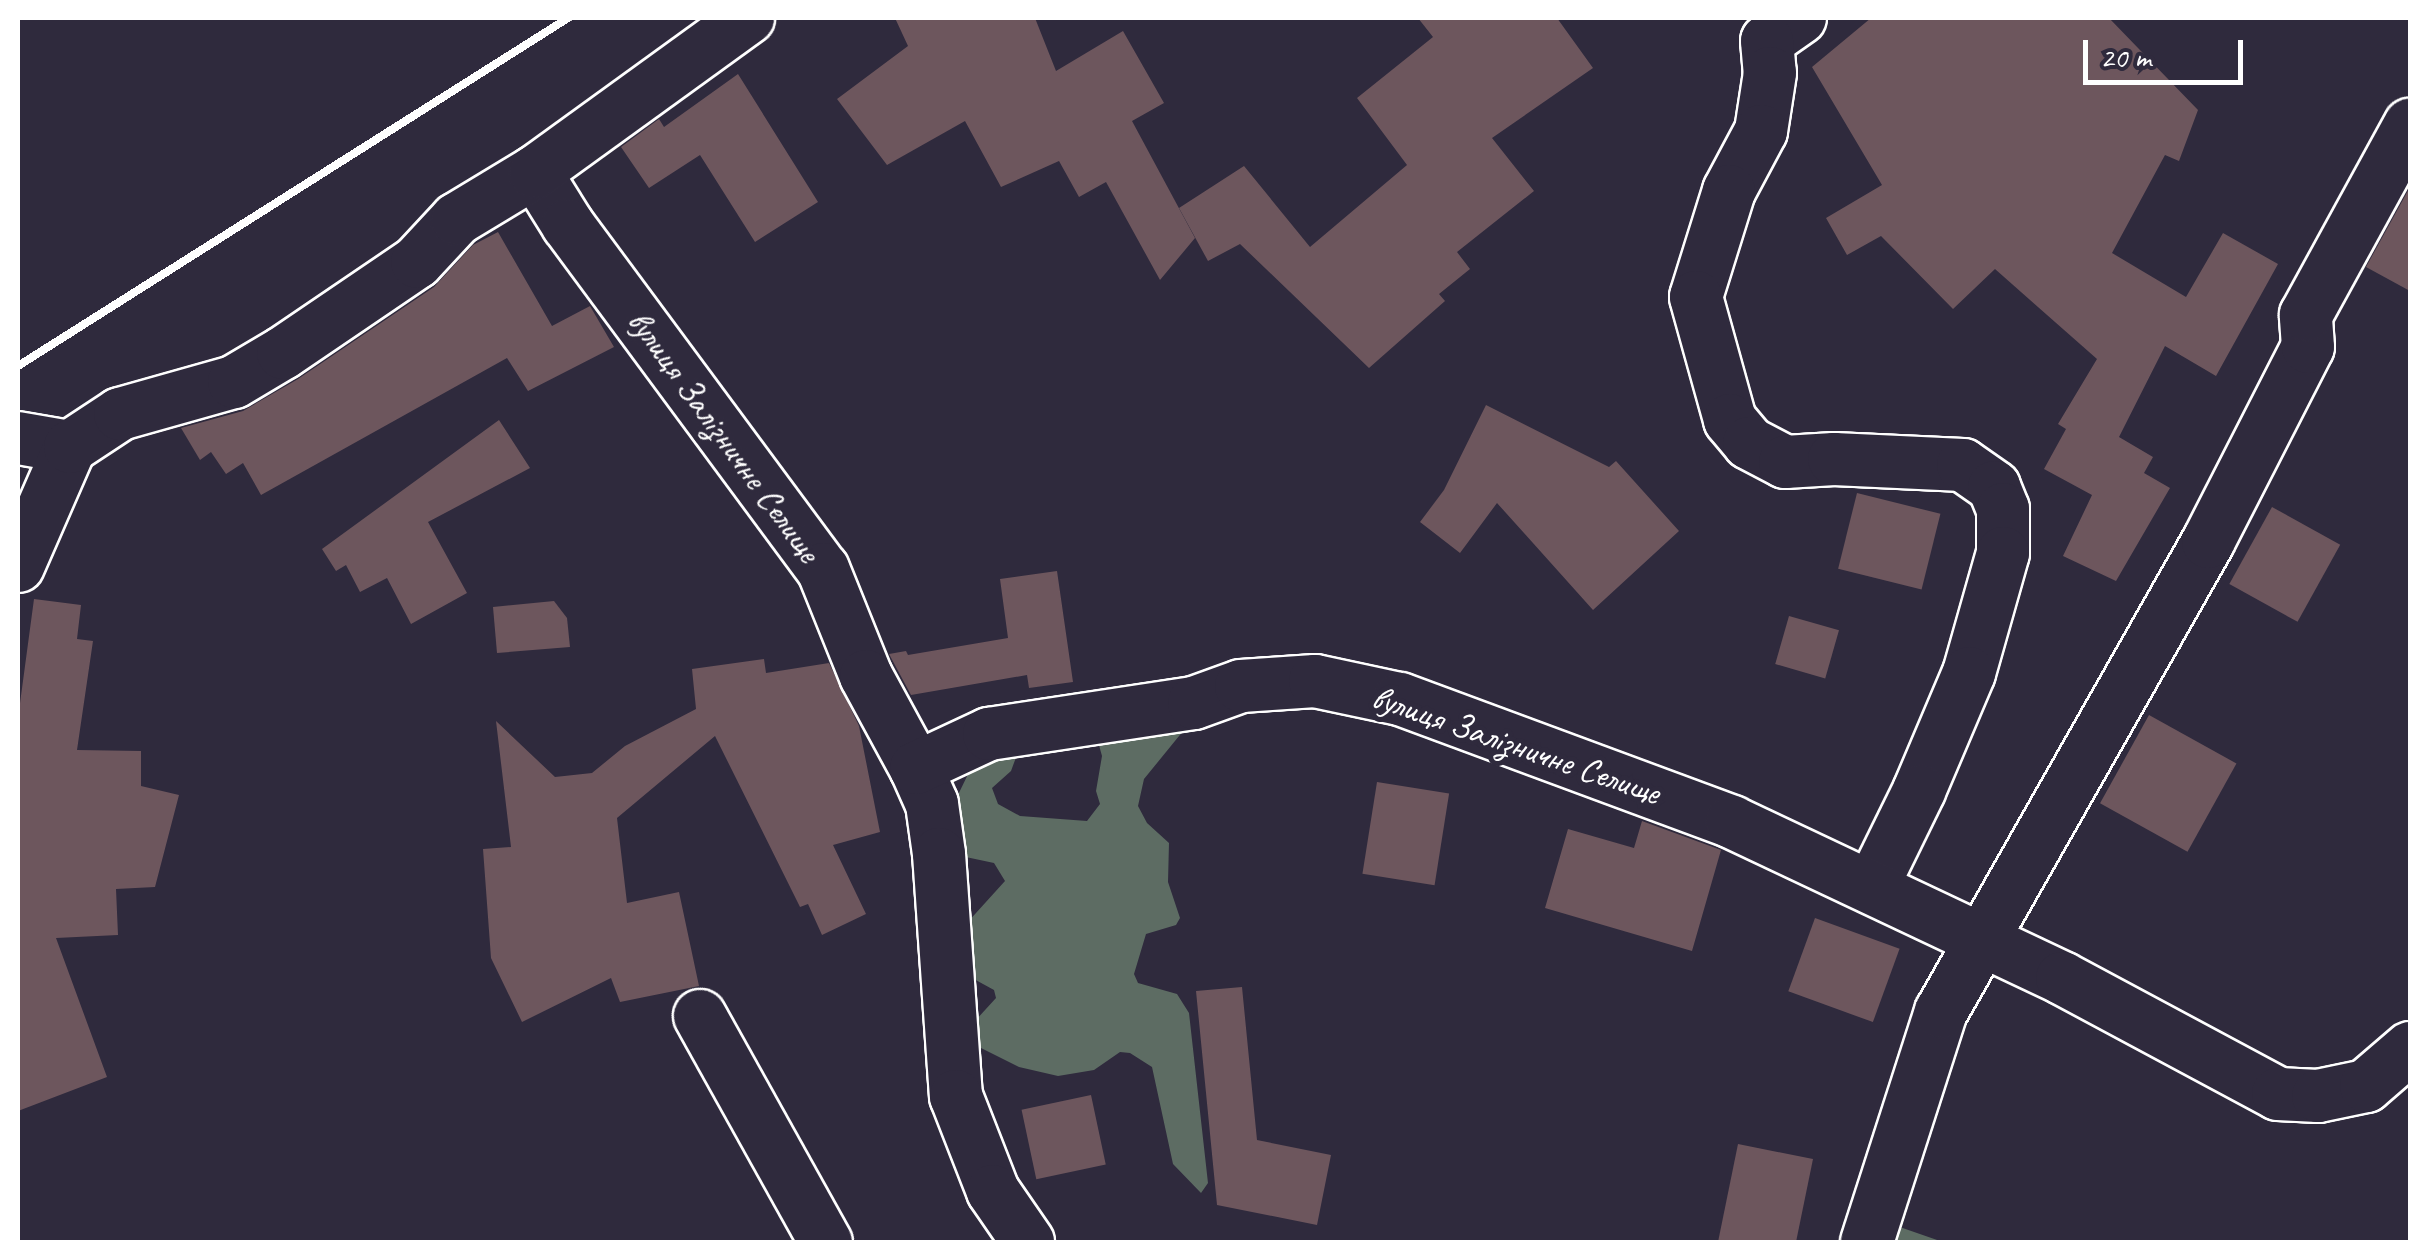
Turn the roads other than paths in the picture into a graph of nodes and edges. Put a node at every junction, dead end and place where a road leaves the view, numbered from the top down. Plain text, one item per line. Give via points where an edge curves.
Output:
1 (748, 18) edge
2 (1800, 18) edge
3 (2410, 125) edge
4 (536, 172) junction
5 (18, 438) edge
6 (70, 447) junction
7 (18, 566) edge
8 (916, 768) junction
9 (1872, 888) junction
10 (1982, 939) junction
11 (700, 1016) dead end
12 (2410, 1048) edge
13 (826, 1242) edge
14 (1028, 1242) edge
15 (1867, 1242) edge

1 - 4 street
2 - 9 street via 1767,41 1770,73 1761,131 1728,191 1696,297 1730,420 1749,443 1786,462 1834,458 1963,466 1994,488 2004,509 2003,553 1969,672
3 - 10 street via 2306,315 2308,347 2208,542
4 - 6 street via 456,219 417,262 234,382 120,414
4 - 8 street, вулиця Залізничне Селище via 568,225 823,569 866,676
5 - 6 street
6 - 7 street
8 - 9 street, вулиця Залізничне Селище via 989,734 1194,703 1242,686 1314,681 1400,699 1732,822
8 - 14 street, вулиця Залізничне Селище via 932,804 956,1096 993,1191
9 - 10 street, вулиця Залізничне Селище
10 - 12 street, вулиця Залізничне Селище via 2278,1094 2318,1096 2366,1086
10 - 15 street via 1941,1012
11 - 13 street

